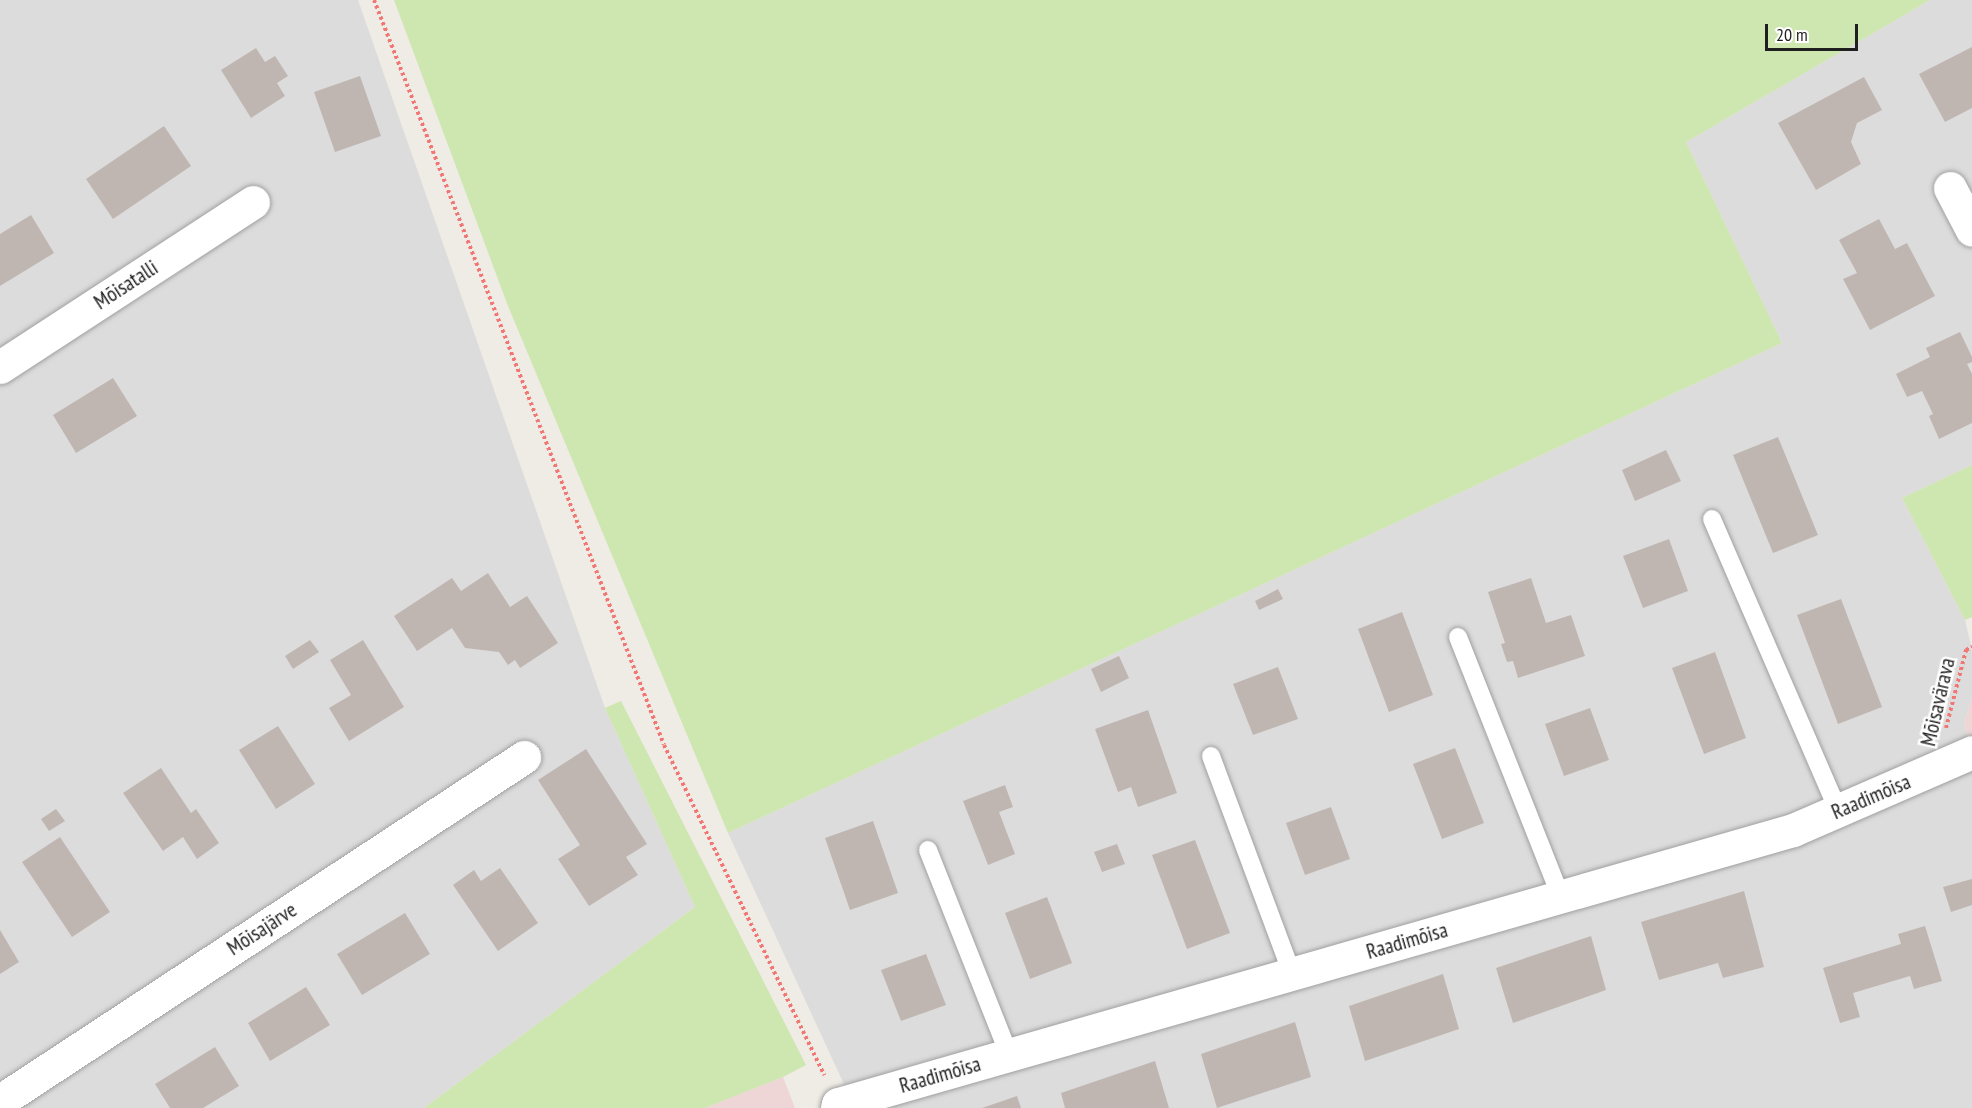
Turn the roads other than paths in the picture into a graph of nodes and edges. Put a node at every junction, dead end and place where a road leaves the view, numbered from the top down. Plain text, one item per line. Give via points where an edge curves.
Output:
1 (1950, 188) dead end
2 (253, 202) dead end
3 (1972, 230) edge
4 (0, 367) edge
5 (1713, 519) dead end
6 (1458, 637) dead end
7 (1972, 752) edge
8 (524, 756) dead end
9 (1211, 756) dead end
10 (1838, 810) junction
11 (928, 850) dead end
12 (1561, 897) junction
13 (1292, 974) junction
14 (1009, 1055) junction
15 (0, 1101) edge
16 (837, 1106) edge

1 - 3 street
2 - 4 street, Mõisatalli
5 - 10 lane
6 - 12 lane
7 - 10 street, Raadimõisa
8 - 15 street, Mõisajärve
9 - 13 lane
10 - 12 street, Raadimõisa via 1793,830
11 - 14 lane
12 - 13 street, Raadimõisa
13 - 14 street, Raadimõisa
14 - 16 street, Raadimõisa

